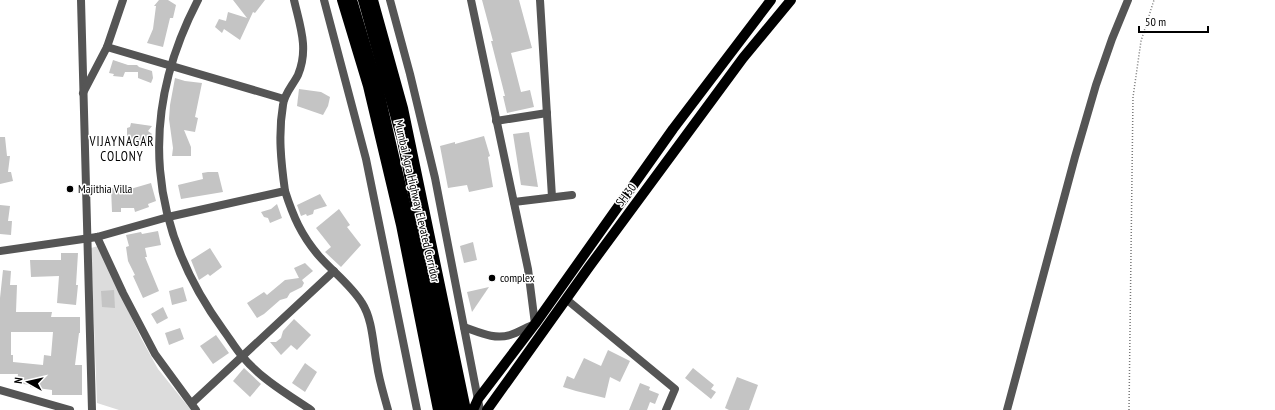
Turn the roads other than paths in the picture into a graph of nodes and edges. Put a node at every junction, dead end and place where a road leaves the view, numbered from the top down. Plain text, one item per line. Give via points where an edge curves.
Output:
1 (80, 0) edge
2 (123, 0) edge
3 (198, 0) edge
4 (294, 0) edge
5 (324, 0) edge
6 (342, 0) edge
7 (352, 0) edge
8 (364, 0) edge
9 (373, 0) edge
10 (390, 0) edge
11 (471, 0) edge
12 (540, 0) edge
13 (771, 0) edge
14 (791, 0) edge
15 (1128, 0) edge
16 (107, 47) junction
17 (170, 65) junction
18 (83, 93) junction
19 (284, 99) junction
20 (547, 114) junction
21 (496, 121) junction
22 (285, 191) junction
23 (572, 195) dead end
24 (552, 198) junction
25 (514, 202) junction
26 (168, 217) junction
27 (97, 237) junction
28 (87, 239) junction
29 (0, 251) edge
30 (334, 271) junction
31 (566, 299) junction
32 (535, 324) junction
33 (546, 326) junction
34 (464, 327) junction
35 (242, 356) junction
36 (0, 390) edge
37 (478, 399) junction
38 (194, 406) edge
39 (70, 410) edge
40 (92, 410) edge
41 (311, 410) edge
42 (388, 410) edge
43 (417, 410) edge
44 (438, 410) edge
45 (446, 410) edge
46 (457, 410) edge
47 (466, 410) edge
48 (473, 410) edge
49 (480, 410) edge
50 (487, 410) edge
51 (666, 410) edge
52 (1007, 410) edge

1 - 18 street
2 - 16 street
3 - 17 street
4 - 19 street via 304,49 299,73
5 - 43 street via 366,159
6 - 44 main road via 368,86 397,209
7 - 45 highway, Mumbai Agra Highway Elevated Corridor via 377,87 409,225
8 - 46 highway, Mumbai Agra Highway Elevated Corridor via 403,140
9 - 47 main road via 404,108
10 - 34 street via 435,178
11 - 21 street
12 - 20 street
13 - 32 main road, SH 30 via 672,129
14 - 31 main road, SH 30 via 743,58
15 - 52 street via 1096,85
16 - 17 street
16 - 18 street
17 - 19 street
17 - 26 street via 162,105 159,160
18 - 28 street
19 - 22 street via 280,136
20 - 21 street
20 - 24 street
21 - 25 street
22 - 26 street
22 - 30 street via 292,214 306,240
23 - 24 street
24 - 25 street
25 - 32 street via 528,269
26 - 27 street
26 - 35 street via 190,279 213,317
27 - 28 street
27 - 38 street via 156,354
28 - 29 street
28 - 40 street
30 - 35 street
30 - 42 street via 366,310
31 - 33 main road, SH 30
31 - 51 street via 675,389
32 - 33 street
32 - 34 street via 509,336 496,337
32 - 37 main road, SH 30
33 - 50 main road, SH 30
34 - 37 street
35 - 38 street
35 - 41 street via 270,382
36 - 39 street
37 - 48 main road, SH 30
37 - 49 street

